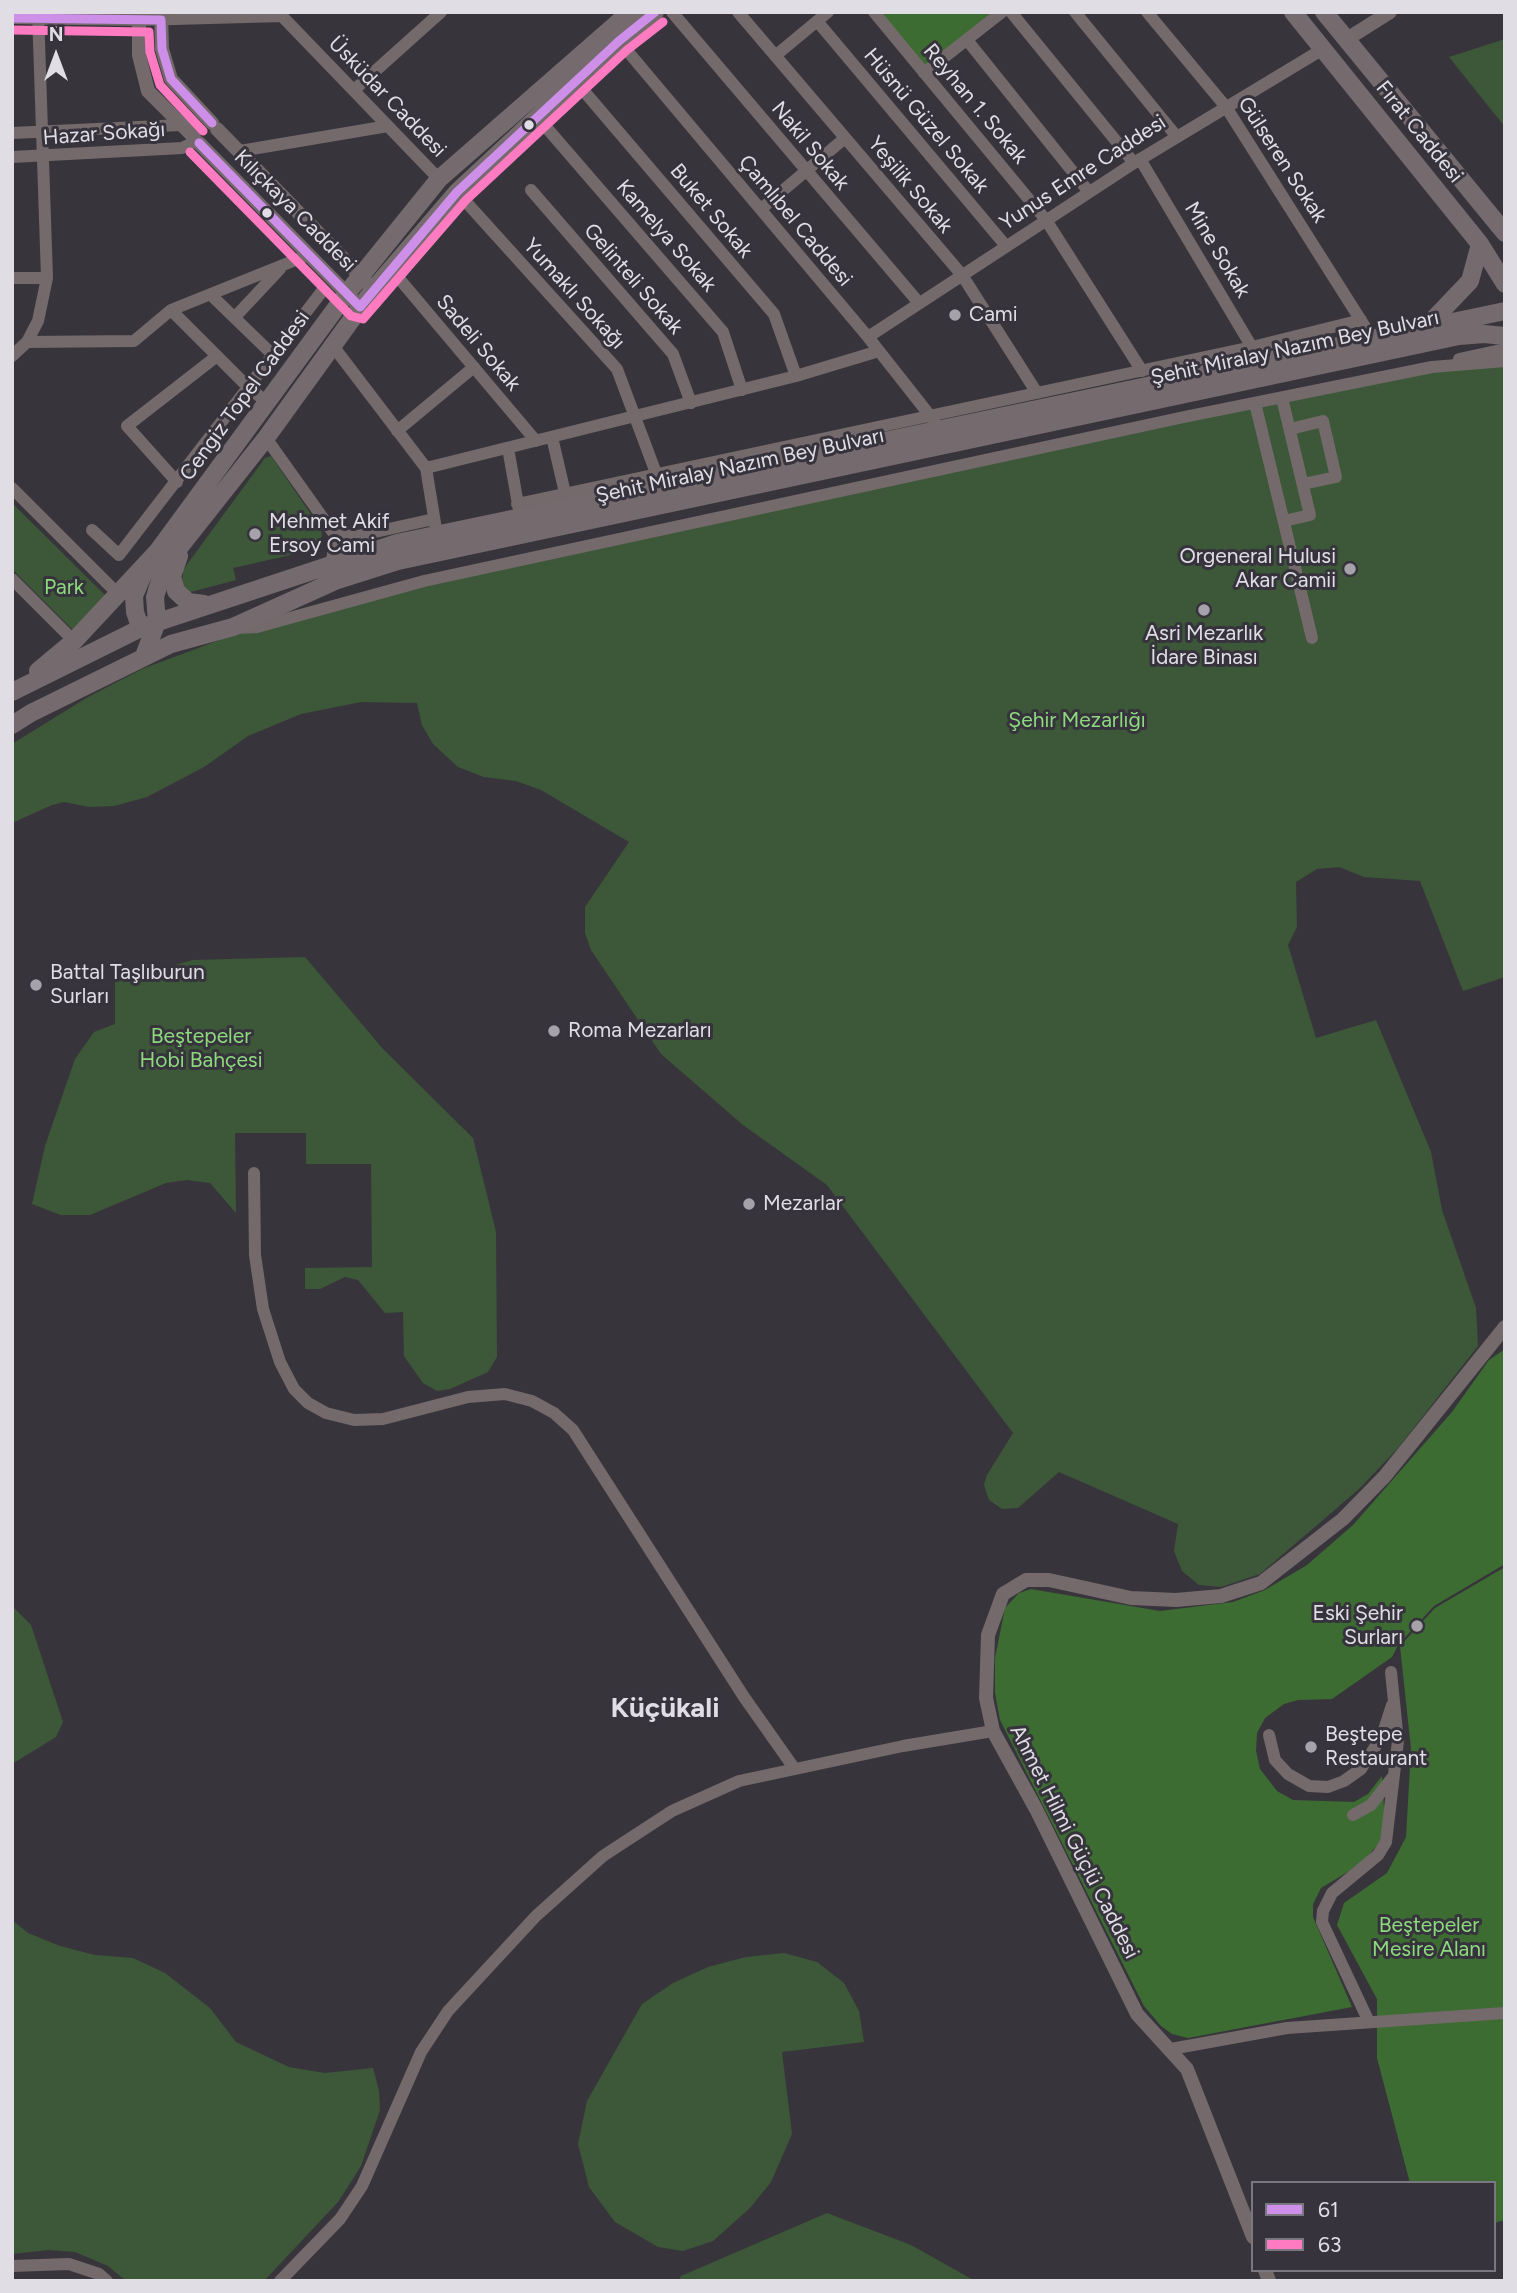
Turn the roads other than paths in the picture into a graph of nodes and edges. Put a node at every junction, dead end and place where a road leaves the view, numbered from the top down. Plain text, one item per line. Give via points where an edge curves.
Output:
1 (441, 12) edge
2 (655, 12) edge
3 (672, 12) edge
4 (874, 12) edge
5 (1002, 12) edge
6 (1011, 12) edge
7 (1075, 12) edge
8 (1147, 12) edge
9 (1293, 12) edge
10 (1324, 12) edge
11 (1390, 12) edge
12 (741, 13) edge
13 (280, 14) edge
14 (38, 15) edge
15 (622, 15) edge
16 (139, 16) edge
17 (161, 16) edge
18 (822, 17) edge
19 (12, 18) edge
20 (1347, 39) junction
21 (967, 40) junction
22 (619, 41) junction
23 (1323, 49) junction
24 (775, 56) junction
25 (924, 73) junction
26 (577, 82) junction
27 (354, 90) junction
28 (1226, 107) junction
29 (539, 119) junction
30 (181, 125) junction
31 (214, 126) junction
32 (388, 126) junction
33 (12, 133) edge
34 (43, 133) junction
35 (1177, 137) junction
36 (845, 138) junction
37 (197, 140) junction
38 (240, 151) junction
39 (12, 157) edge
40 (44, 157) junction
41 (1137, 161) junction
42 (805, 171) junction
43 (439, 179) junction
44 (531, 190) dead end
45 (457, 192) junction
46 (1089, 192) junction
47 (761, 209) junction
48 (1046, 220) junction
49 (1505, 233) edge
50 (1480, 244) junction
51 (1006, 246) junction
52 (308, 255) junction
53 (284, 265) junction
54 (391, 269) junction
55 (361, 275) junction
56 (962, 275) junction
57 (12, 278) edge
58 (47, 278) junction
59 (1505, 284) edge
60 (323, 290) dead end
61 (373, 290) junction
62 (347, 293) junction
63 (211, 295) junction
64 (919, 303) junction
65 (360, 307) junction
66 (170, 310) junction
67 (1505, 311) edge
68 (234, 317) junction
69 (1361, 320) junction
70 (1429, 325) junction
71 (1505, 336) edge
72 (868, 337) junction
73 (1372, 338) junction
74 (27, 342) junction
75 (333, 346) junction
76 (1505, 349) edge
77 (879, 351) junction
78 (1256, 354) junction
79 (12, 356) edge
80 (217, 356) junction
81 (274, 356) junction
82 (1505, 361) edge
83 (474, 367) junction
84 (1432, 367) junction
85 (1142, 371) junction
86 (796, 376) junction
87 (249, 388) junction
88 (742, 390) junction
89 (1037, 393) junction
90 (1282, 398) junction
91 (268, 403) junction
92 (691, 403) junction
93 (1255, 403) junction
94 (636, 416) junction
95 (935, 422) junction
96 (1290, 429) junction
97 (397, 430) junction
98 (552, 437) junction
99 (266, 438) junction
100 (536, 441) junction
101 (508, 448) junction
102 (426, 468) junction
103 (656, 473) junction
104 (177, 482) junction
105 (1303, 484) junction
106 (12, 488) edge
107 (565, 493) junction
108 (519, 510) junction
109 (1284, 521) junction
110 (435, 527) junction
111 (92, 530) dead end
112 (335, 535) junction
113 (183, 544) junction
114 (157, 552) junction
115 (332, 563) junction
116 (12, 579) edge
117 (117, 593) junction
118 (204, 604) junction
119 (233, 627) junction
120 (151, 629) junction
121 (1312, 638) dead end
122 (74, 641) junction
123 (170, 644) junction
124 (144, 656) junction
125 (14, 689) edge
126 (12, 725) edge
127 (254, 1173) dead end
128 (1505, 1327) edge
129 (1391, 1672) dead end
130 (1394, 1700) junction
131 (993, 1731) junction
132 (1269, 1735) dead end
133 (794, 1768) junction
134 (1395, 1772) junction
135 (1353, 1815) dead end
136 (1505, 2013) edge
137 (1369, 2022) junction
138 (1171, 2049) junction
139 (1251, 2232) edge
140 (12, 2266) edge
141 (107, 2281) edge
142 (280, 2281) edge

1 - 27 street
2 - 22 main road, Cengiz Topel Caddesi
3 - 42 street, Nakil Sokak
4 - 25 street, Reyhan 1. Sokak
5 - 21 street
6 - 41 street, Mine Sokak
7 - 35 street
8 - 28 street, Gülseren Sokak
9 - 23 main road, Fırat Caddesi
10 - 20 main road, Fırat Caddesi
11 - 20 street
12 - 24 street, Yeşilik Sokak
13 - 17 street
13 - 27 street, Üsküdar Caddesi
14 - 16 street
14 - 19 street
14 - 34 street
15 - 43 main road, Cengiz Topel Caddesi
16 - 17 street
16 - 30 street, Kılıçkaya Caddesi via 139,55 148,91
17 - 31 street, Kılıçkaya Caddesi via 162,49 171,79
18 - 24 street
18 - 51 street, Hüsnü Güzel Sokak
20 - 49 main road, Fırat Caddesi
21 - 25 street
21 - 46 street
22 - 26 main road, Cengiz Topel Caddesi
22 - 47 street, Çamlıbel Caddesi
23 - 28 street, Yunus Emre Caddesi
23 - 50 main road, Fırat Caddesi
24 - 36 street, Yeşilik Sokak
25 - 48 street, Reyhan 1. Sokak
26 - 29 main road, Cengiz Topel Caddesi
26 - 86 street, Buket Sokak via 774,314
27 - 32 street, Üsküdar Caddesi
28 - 35 street, Yunus Emre Caddesi
28 - 69 street, Gülseren Sokak
29 - 45 main road, Cengiz Topel Caddesi
29 - 88 street, Kamelya Sokak via 723,332
30 - 34 street, Hazar Sokağı
30 - 37 street, Kılıçkaya Caddesi
31 - 37 street via 217,137 212,144
31 - 38 street, Kılıçkaya Caddesi
32 - 38 street
32 - 43 street, Üsküdar Caddesi
33 - 34 street, Hazar Sokağı
34 - 40 street
35 - 41 street, Yunus Emre Caddesi
36 - 42 street
36 - 56 street, Yeşilik Sokak
37 - 40 street, Hazar Sokağı via 182,148
37 - 52 street, Kılıçkaya Caddesi
38 - 55 street, Kılıçkaya Caddesi
39 - 40 street, Hazar Sokağı
40 - 58 street
41 - 46 street, Yunus Emre Caddesi
41 - 78 street, Mine Sokak
42 - 47 street
42 - 64 street, Nakil Sokak
43 - 55 main road, Cengiz Topel Caddesi
44 - 92 street, Gelinteli Sokak via 673,354
45 - 54 main road, Cengiz Topel Caddesi
45 - 94 street, Yumaklı Sokağı via 617,369
46 - 48 street, Yunus Emre Caddesi
47 - 72 street, Çamlıbel Caddesi
48 - 51 street, Yunus Emre Caddesi
48 - 85 street, Reyhan 1. Sokak
50 - 59 main road, Fırat Caddesi
50 - 70 main road via 1470,281
51 - 56 street, Yunus Emre Caddesi
52 - 53 street
52 - 62 street, Kılıçkaya Caddesi
53 - 63 street
53 - 68 street
54 - 61 main road, Cengiz Topel Caddesi
54 - 83 street, Sadeli Sokak
55 - 61 street, Kılıçkaya Caddesi
55 - 62 main road, Cengiz Topel Caddesi
56 - 64 street, Yunus Emre Caddesi
56 - 89 street, Yeşilik Sokak
57 - 58 street
58 - 74 street via 40,314
60 - 81 street
61 - 65 main road, Cengiz Topel Caddesi
62 - 65 street, Kılıçkaya Caddesi
62 - 91 main road, Cengiz Topel Caddesi
63 - 66 street
63 - 68 street
64 - 72 street, Yunus Emre Caddesi
65 - 75 main road, Cengiz Topel Caddesi
66 - 74 street via 134,341
66 - 80 street
67 - 70 main road, Şehit Miralay Nazım Bey Bulvarı
68 - 81 street
69 - 73 street, Gülseren Sokak
69 - 78 street
70 - 73 main road, Şehit Miralay Nazım Bey Bulvarı
71 - 119 main road, Şehit Miralay Nazım Bey Bulvarı via 1459,337 398,561 335,582
72 - 77 street, Çamlıbel Caddesi
73 - 78 main road, Şehit Miralay Nazım Bey Bulvarı
74 - 79 street
75 - 97 street
75 - 99 main road, Cengiz Topel Caddesi
76 - 84 street
77 - 86 street
77 - 95 street, Çamlıbel Caddesi
78 - 85 street
78 - 95 main road, Şehit Miralay Nazım Bey Bulvarı
80 - 87 street
80 - 104 street via 127,426
81 - 87 street
82 - 84 street
83 - 97 street
83 - 100 street, Sadeli Sokak
84 - 90 street
85 - 89 street
86 - 88 street
87 - 91 street
87 - 104 street
88 - 92 street
89 - 95 street
90 - 93 street
90 - 96 street
91 - 114 main road, Cengiz Topel Caddesi
92 - 94 street
93 - 109 street
93 - 119 street via 424,581 257,627
94 - 98 street
94 - 103 street, Yumaklı Sokağı
95 - 103 street
95 - 108 main road, Şehit Miralay Nazım Bey Bulvarı
96 - 105 street
96 - 105 street via 1322,421 1336,477
97 - 102 street
98 - 100 street
98 - 107 street
99 - 112 street
99 - 113 main road, Cengiz Topel Caddesi
100 - 101 street
101 - 102 street
101 - 108 street
102 - 110 street
103 - 107 street
104 - 111 street via 119,555
105 - 109 street via 1310,515
106 - 117 street
107 - 108 street
108 - 110 main road, Şehit Miralay Nazım Bey Bulvarı
109 - 121 street
110 - 112 street
110 - 115 main road, Şehit Miralay Nazım Bey Bulvarı
112 - 115 street
113 - 118 main road via 173,584 188,602
113 - 120 main road, Cengiz Topel Caddesi via 158,581
114 - 117 main road, Cengiz Topel Caddesi
114 - 120 main road via 134,596 135,612
115 - 118 main road, Şehit Miralay Nazım Bey Bulvarı
116 - 122 street
117 - 122 main road, Cengiz Topel Caddesi
118 - 120 main road, Şehit Miralay Nazım Bey Bulvarı
119 - 123 main road, Şehit Miralay Nazım Bey Bulvarı
120 - 123 main road
120 - 124 main road
120 - 125 main road, Şehit Miralay Nazım Bey Bulvarı
122 - 125 main road, Cengiz Topel Caddesi
123 - 124 main road, Şehit Miralay Nazım Bey Bulvarı
124 - 126 main road, Şehit Miralay Nazım Bey Bulvarı
127 - 133 street via 255,1255 263,1309 280,1362 294,1388 326,1413 354,1420 383,1419 468,1397 505,1394 554,1413 580,1440 744,1698
128 - 131 street, Ahmet Hilmi Güçlü Caddesi via 1385,1476 1343,1519 1261,1583 1222,1596 1176,1600 1131,1598 1049,1580 1013,1585 997,1605 988,1635 984,1666
129 - 130 street
130 - 132 street via 1382,1736 1361,1769 1328,1787 1309,1786 1288,1774 1275,1760
130 - 134 street
131 - 133 street
131 - 138 street, Ahmet Hilmi Güçlü Caddesi via 1137,2014
133 - 142 street via 739,1781 672,1811 603,1856 536,1916 448,2011 421,2052 362,2186 340,2219
134 - 135 street via 1371,1805
134 - 137 street via 1385,1842 1378,1855 1332,1893 1323,1911 1322,1922
136 - 137 street
137 - 138 street via 1287,2028
138 - 139 street, Ahmet Hilmi Güçlü Caddesi via 1198,2091
140 - 141 street via 69,2264

